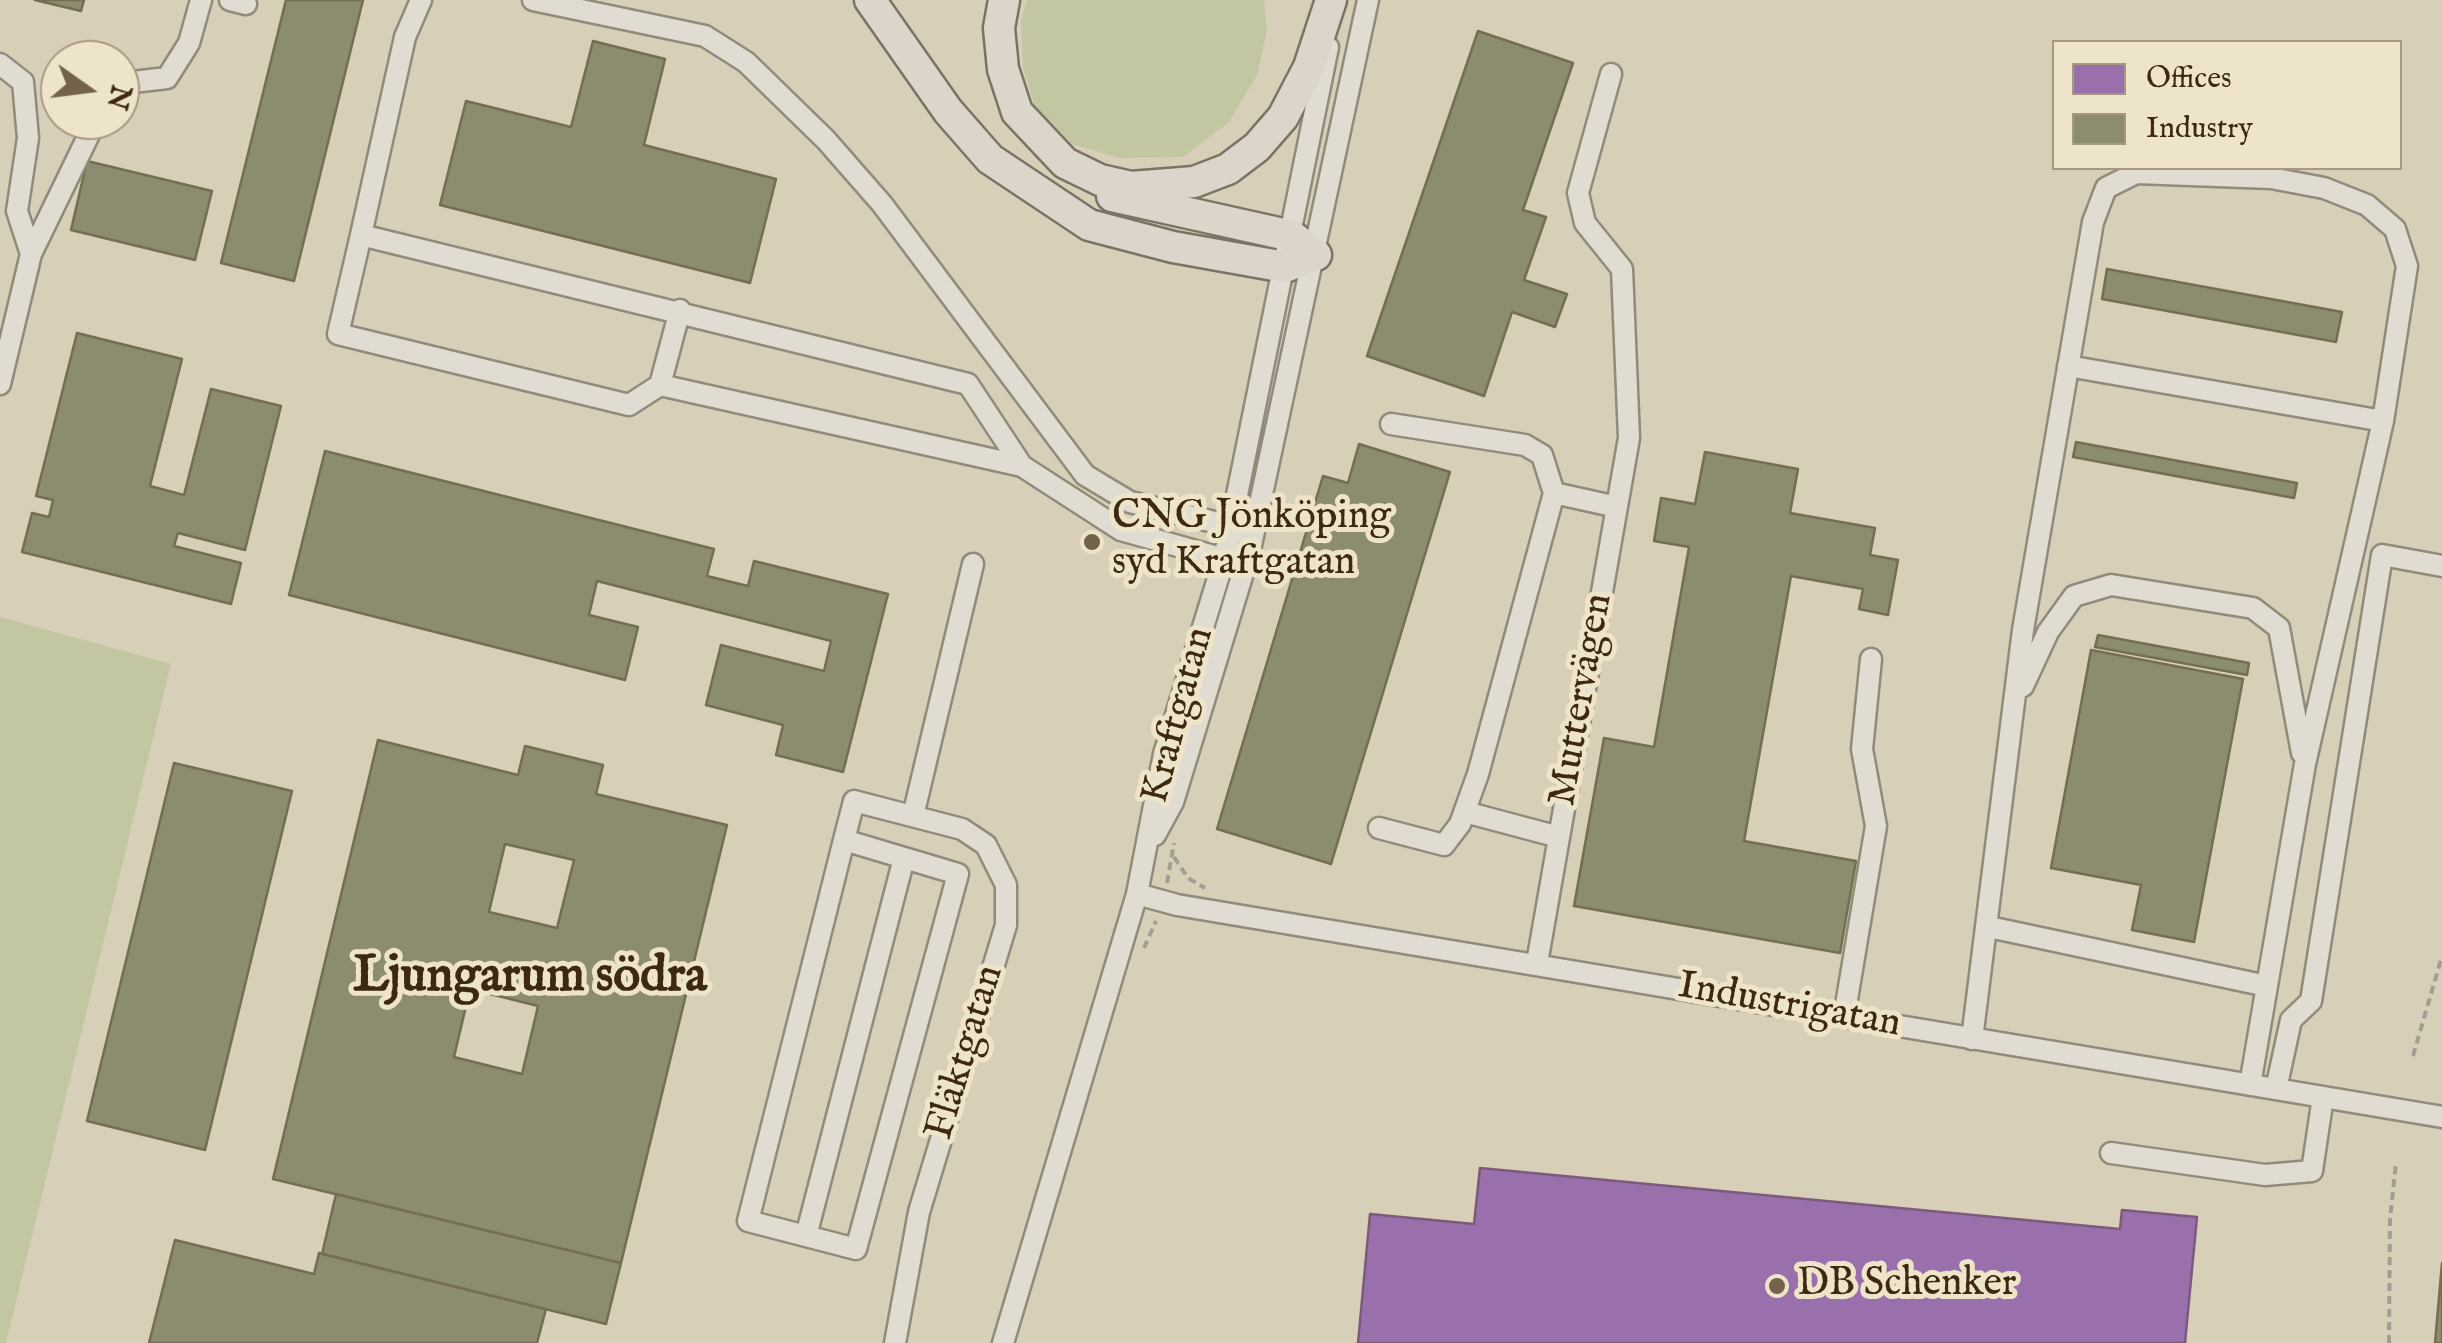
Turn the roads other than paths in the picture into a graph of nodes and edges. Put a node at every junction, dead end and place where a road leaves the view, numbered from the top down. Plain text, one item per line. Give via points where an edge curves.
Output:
1 (200, 0) edge
2 (421, 0) edge
3 (534, 0) edge
4 (870, 0) edge
5 (1004, 0) edge
6 (1334, 0) edge
7 (1368, 0) edge
8 (0, 64) edge
9 (1611, 74) dead end
10 (140, 81) edge
11 (86, 140) edge
12 (1064, 163) junction
13 (361, 234) junction
14 (1304, 245) junction
15 (31, 254) junction
16 (1285, 267) junction
17 (680, 310) junction
18 (6, 333) edge
19 (2068, 366) junction
20 (0, 384) edge
21 (660, 385) junction
22 (2383, 420) junction
23 (1391, 424) dead end
24 (1022, 466) junction
25 (1554, 493) junction
26 (1616, 507) junction
27 (1231, 526) junction
28 (1250, 550) junction
29 (1224, 559) junction
30 (972, 564) dead end
31 (2442, 566) edge
32 (1871, 659) dead end
33 (2016, 702) junction
34 (2304, 764) junction
35 (1465, 812) junction
36 (913, 816) junction
37 (1378, 828) dead end
38 (1559, 837) junction
39 (844, 840) junction
40 (1149, 846) junction
41 (904, 858) junction
42 (1137, 894) junction
43 (1990, 927) junction
44 (1538, 963) junction
45 (2267, 986) junction
46 (1844, 1018) junction
47 (1972, 1039) junction
48 (2250, 1085) junction
49 (2276, 1089) junction
50 (2324, 1097) junction
51 (2442, 1117) edge
52 (2111, 1153) dead end
53 (806, 1236) junction
54 (894, 1343) edge
55 (1003, 1343) edge

1 - 10 street via 189,43 167,78
2 - 13 street via 405,36
3 - 27 street via 705,36 746,62 882,204 1085,475 1130,502
4 - 16 highway via 969,135 1035,192 1089,225
5 - 12 highway via 1003,70 1017,112
6 - 12 highway via 1282,117 1258,147 1228,168 1194,182 1131,186
6 - 14 street
7 - 14 street
8 - 15 street via 23,82 28,138 17,211
9 - 26 street, Muttervägen via 1578,193 1586,223 1622,269 1628,438
11 - 15 street
12 - 14 highway via 1124,202
13 - 17 street
13 - 21 street via 338,334 629,406
14 - 16 highway
14 - 28 street, Kraftgatan
15 - 18 street
16 - 27 street, Kraftgatan
17 - 21 street
17 - 24 street via 968,384
18 - 20 street
19 - 22 street
19 - 22 street via 2093,222 2106,188 2136,173 2271,178 2367,205 2395,229 2408,266
19 - 33 street
21 - 24 street
22 - 34 street
23 - 25 street via 1525,445 1542,455
24 - 29 street via 1122,530
25 - 26 street
25 - 35 street
26 - 38 street, Muttervägen
27 - 28 street
27 - 29 street, Kraftgatan
28 - 29 street
28 - 40 street, Kraftgatan via 1172,802
29 - 40 street, Kraftgatan via 1164,754
30 - 36 street
31 - 49 street via 2382,555 2311,1001 2291,1020
32 - 46 street via 1862,749 1876,826
33 - 34 street via 2048,632 2074,596 2111,585 2253,608 2279,628
33 - 43 street via 1996,828
34 - 45 street
35 - 37 street via 1444,845
35 - 38 street
36 - 39 street, Fläktgatan via 854,801
36 - 54 street, Fläktgatan via 962,829 986,845 1006,885 1007,906 919,1212
38 - 44 street, Muttervägen
39 - 41 street
39 - 53 street via 748,1221
40 - 42 street, Kraftgatan
41 - 53 street
41 - 53 street via 958,874 856,1248
42 - 44 street, Industrigatan
42 - 55 street, Kraftgatan
43 - 45 street
43 - 47 street
44 - 46 street, Industrigatan
45 - 48 street
46 - 47 street, Industrigatan
47 - 48 street, Industrigatan
48 - 49 street, Industrigatan
49 - 50 street, Industrigatan
50 - 51 street, Industrigatan
50 - 52 street via 2312,1171 2264,1174

